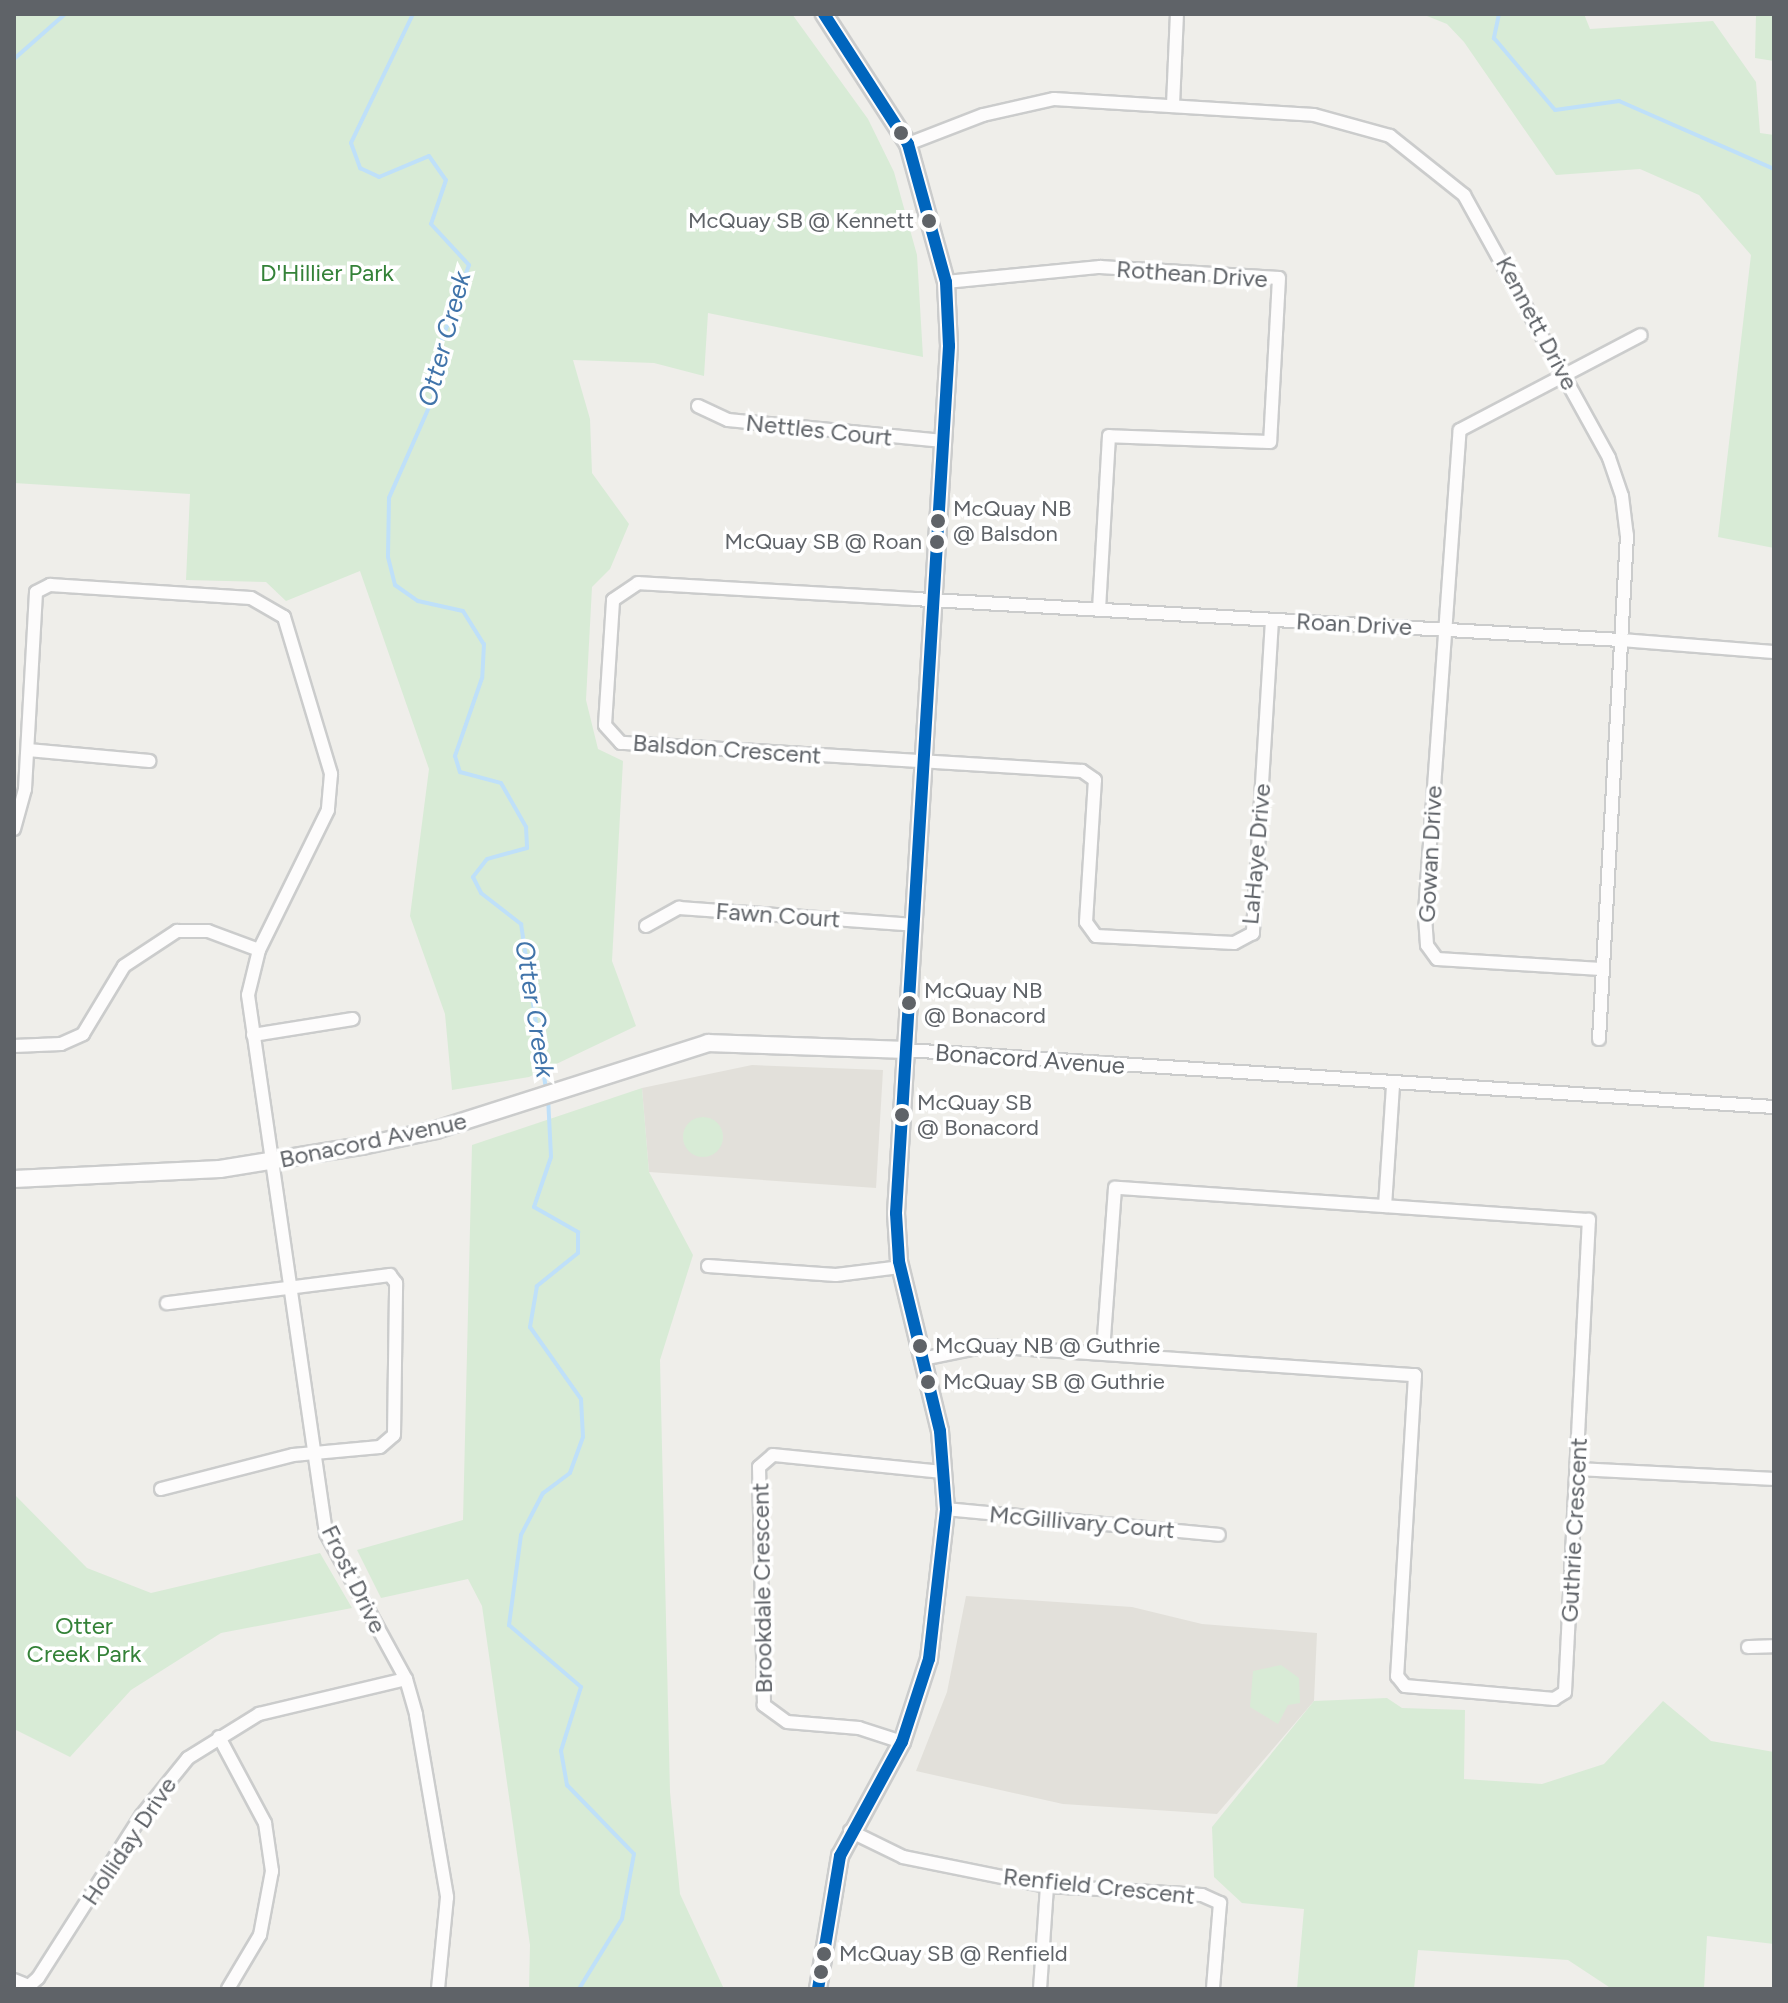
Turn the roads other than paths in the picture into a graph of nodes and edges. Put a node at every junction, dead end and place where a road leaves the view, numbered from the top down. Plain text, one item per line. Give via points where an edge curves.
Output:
1 (824, 14) edge
2 (1177, 14) edge
3 (1173, 105) junction
4 (908, 144) junction
5 (946, 282) junction
6 (1641, 335) dead end
7 (1564, 373) junction
8 (698, 406) dead end
9 (943, 441) junction
10 (933, 600) junction
11 (1099, 610) junction
12 (1272, 620) junction
13 (1443, 629) junction
14 (1621, 640) junction
15 (1774, 652) edge
16 (28, 750) junction
17 (150, 761) dead end
18 (924, 761) junction
19 (14, 829) edge
20 (914, 925) junction
21 (646, 926) dead end
22 (259, 950) junction
23 (1601, 969) junction
24 (353, 1019) dead end
25 (253, 1035) junction
26 (1599, 1039) dead end
27 (14, 1046) edge
28 (906, 1050) junction
29 (1393, 1084) junction
30 (1774, 1107) edge
31 (269, 1163) junction
32 (14, 1179) edge
33 (1385, 1206) junction
34 (708, 1266) dead end
35 (900, 1267) junction
36 (288, 1284) junction
37 (167, 1303) dead end
38 (1103, 1353) junction
39 (927, 1358) junction
40 (312, 1452) junction
41 (1578, 1469) junction
42 (944, 1472) junction
43 (1774, 1479) edge
44 (161, 1489) dead end
45 (946, 1509) junction
46 (1219, 1535) dead end
47 (1774, 1646) edge
48 (1748, 1647) dead end
49 (406, 1679) junction
50 (219, 1737) junction
51 (902, 1742) junction
52 (850, 1831) junction
53 (1047, 1886) junction
54 (14, 1980) edge
55 (228, 1989) edge
56 (438, 1989) edge
57 (818, 1989) edge
58 (1040, 1989) edge
59 (1213, 1989) edge

1 - 4 street
2 - 3 street
3 - 4 street, Kennett Drive via 1054,99 1017,104
3 - 7 street, Kennett Drive via 1344,118 1414,151 1483,223
4 - 5 street
5 - 9 street
5 - 11 street, Rothean Drive via 1100,267 1279,278 1270,442 1109,436
6 - 7 street
7 - 13 street via 1460,430
7 - 14 street, Kennett Drive via 1622,496
8 - 9 street, Nettles Court via 728,420
9 - 10 street
10 - 11 street, Roan Drive
10 - 18 street
10 - 18 street, Balsdon Crescent via 638,583 613,600 605,725 621,743
11 - 12 street, Roan Drive
12 - 13 street, Roan Drive
12 - 18 street, LaHaye Drive via 1253,933 1234,943 1096,936 1086,922 1095,780 1082,771
13 - 14 street, Roan Drive
13 - 23 street, Gowan Drive via 1427,945 1437,959
14 - 15 street, Roan Drive
14 - 23 street, Kennett Drive
16 - 17 street
16 - 19 street
16 - 22 street, Frost Drive via 36,592 50,585 223,595 274,607 295,636 331,774 328,810
18 - 20 street
20 - 21 street, Fawn Court via 679,908
20 - 28 street
22 - 25 street, Frost Drive via 248,995
22 - 27 street via 208,931 177,931 124,966 83,1034 61,1044
23 - 26 street, Kennett Drive
24 - 25 street
25 - 31 street, Frost Drive
28 - 29 street, Bonacord Avenue
28 - 31 street, Bonacord Avenue via 708,1043 519,1105
28 - 35 street via 896,1213
29 - 30 street, Bonacord Avenue
29 - 33 street
31 - 32 street, Bonacord Avenue
31 - 36 street, Frost Drive
33 - 38 street, Guthrie Crescent via 1115,1188
33 - 41 street, Guthrie Crescent via 1589,1220
34 - 35 street via 821,1275
35 - 39 street
36 - 37 street
36 - 40 street, Frost Drive
36 - 40 street via 376,1271 396,1283 394,1435 380,1447
38 - 39 street, Guthrie Crescent via 986,1346
38 - 41 street, Guthrie Crescent via 1415,1375 1397,1676 1405,1686 1554,1699 1565,1692
39 - 42 street
40 - 44 street
40 - 49 street, Frost Drive via 326,1533
41 - 43 street
42 - 45 street
42 - 51 street, Brookdale Crescent via 773,1455 759,1467 764,1705 787,1722 859,1728
45 - 46 street, McGillivary Court
45 - 51 street via 937,1624
47 - 48 street
49 - 50 street, Holliday Drive via 259,1714
49 - 56 street, Frost Drive via 447,1897
50 - 54 street, Holliday Drive via 164,1783 38,1978 29,1986
50 - 55 street via 265,1823 272,1871 260,1935
51 - 52 street
52 - 53 street, Renfield Crescent via 903,1857
52 - 57 street via 828,1902
53 - 58 street
53 - 59 street, Renfield Crescent via 1202,1895 1220,1903

